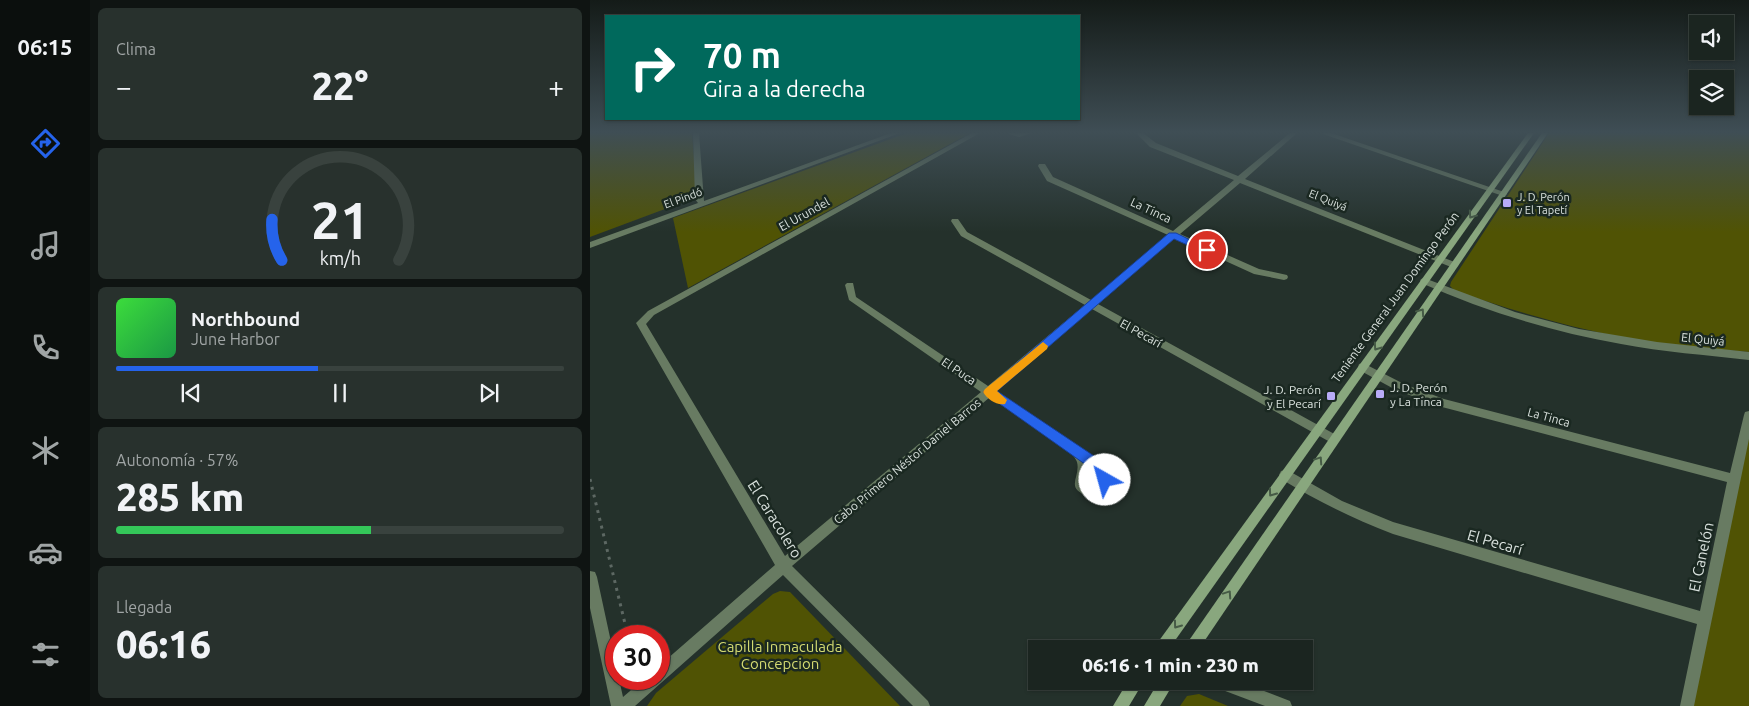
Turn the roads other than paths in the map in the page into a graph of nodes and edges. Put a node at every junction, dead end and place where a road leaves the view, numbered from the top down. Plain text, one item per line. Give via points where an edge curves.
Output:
1 (697, 166) edge
2 (805, 166) edge
3 (919, 166) edge
4 (1042, 166) dead end
5 (1209, 166) edge
6 (1254, 166) edge
7 (1422, 166) edge
8 (1507, 166) edge
9 (1521, 166) edge
10 (1240, 178) junction
11 (1490, 189) junction
12 (1503, 193) junction
13 (702, 203) junction
14 (954, 221) dead end
15 (1173, 235) junction
16 (590, 245) edge
17 (1441, 258) junction
18 (1454, 265) junction
19 (1284, 277) dead end
20 (1424, 281) junction
21 (850, 285) dead end
22 (1438, 287) junction
23 (1090, 305) junction
24 (643, 319) joint
25 (1749, 356) edge
26 (1363, 367) junction
27 (1377, 375) junction
28 (989, 392) junction
29 (1749, 415) edge
30 (1317, 429) junction
31 (1334, 439) junction
32 (1077, 452) dead end
33 (1285, 476) junction
34 (1734, 479) junction
35 (1302, 486) junction
36 (783, 566) junction
37 (590, 576) edge
38 (590, 615) edge
39 (1704, 619) junction
40 (601, 629) junction
41 (1167, 640) edge
42 (1196, 640) edge
43 (670, 665) edge
44 (642, 690) edge
45 (1132, 690) edge
46 (1162, 690) edge
47 (1241, 690) edge
48 (618, 706) edge
49 (624, 706) edge
50 (923, 706) edge
51 (1120, 706) edge
52 (1151, 706) edge
53 (1285, 706) edge
54 (1688, 706) edge

1 - 13 street via 699,200
2 - 13 street, El Pindó
3 - 24 street, El Urundel
4 - 15 street, La Tinca via 1050,179
5 - 10 street, El Quiyá
6 - 10 street, Cabo Primero Néstor Daniel Barros
7 - 11 street
8 - 11 main road, Teniente General Juan Domingo Perón
9 - 12 main road
10 - 15 street, Cabo Primero Néstor Daniel Barros
10 - 17 street, El Quiyá
11 - 12 street
11 -> 17 main road, Teniente General Juan Domingo Perón
12 - 18 main road
13 - 16 street, El Pindó
14 - 23 street, El Pecarí via 964,234
15 - 19 street, La Tinca via 1257,272
15 - 23 street, Cabo Primero Néstor Daniel Barros
17 - 18 street, El Quiyá
17 - 20 main road, Teniente General Juan Domingo Perón
18 - 22 main road
20 - 22 street, El Quiyá
20 -> 26 main road, Teniente General Juan Domingo Perón
21 - 28 street, El Puca via 852,298
22 - 25 street, El Quiyá via 1501,310 1601,337
27 -> 22 main road
23 - 28 street, Cabo Primero Néstor Daniel Barros
23 - 30 street, El Pecarí
24 - 36 street, El Caracolero via 640,323
26 - 27 street, La Tinca
26 - 30 main road, Teniente General Juan Domingo Perón
27 - 31 main road
27 - 34 street, La Tinca via 1442,403
28 - 32 street, El Puca
28 - 36 street, Cabo Primero Néstor Daniel Barros
29 - 34 street, El Canelón
30 - 31 street, El Pecarí
30 - 33 main road, Teniente General Juan Domingo Perón
35 -> 31 main road
33 - 35 street, El Pecarí
33 -> 41 main road, Teniente General Juan Domingo Perón
34 - 39 street, El Canelón
35 - 39 street, El Pecarí via 1361,516 1393,528
42 -> 35 main road
36 - 43 street, Cabo Primero Néstor Daniel Barros
36 - 50 street, El Caracolero
37 - 40 street
38 - 40 street
39 - 54 street, El Canelón
40 - 48 street
44 - 49 street
45 - 51 main road
46 - 52 main road
47 - 53 street

